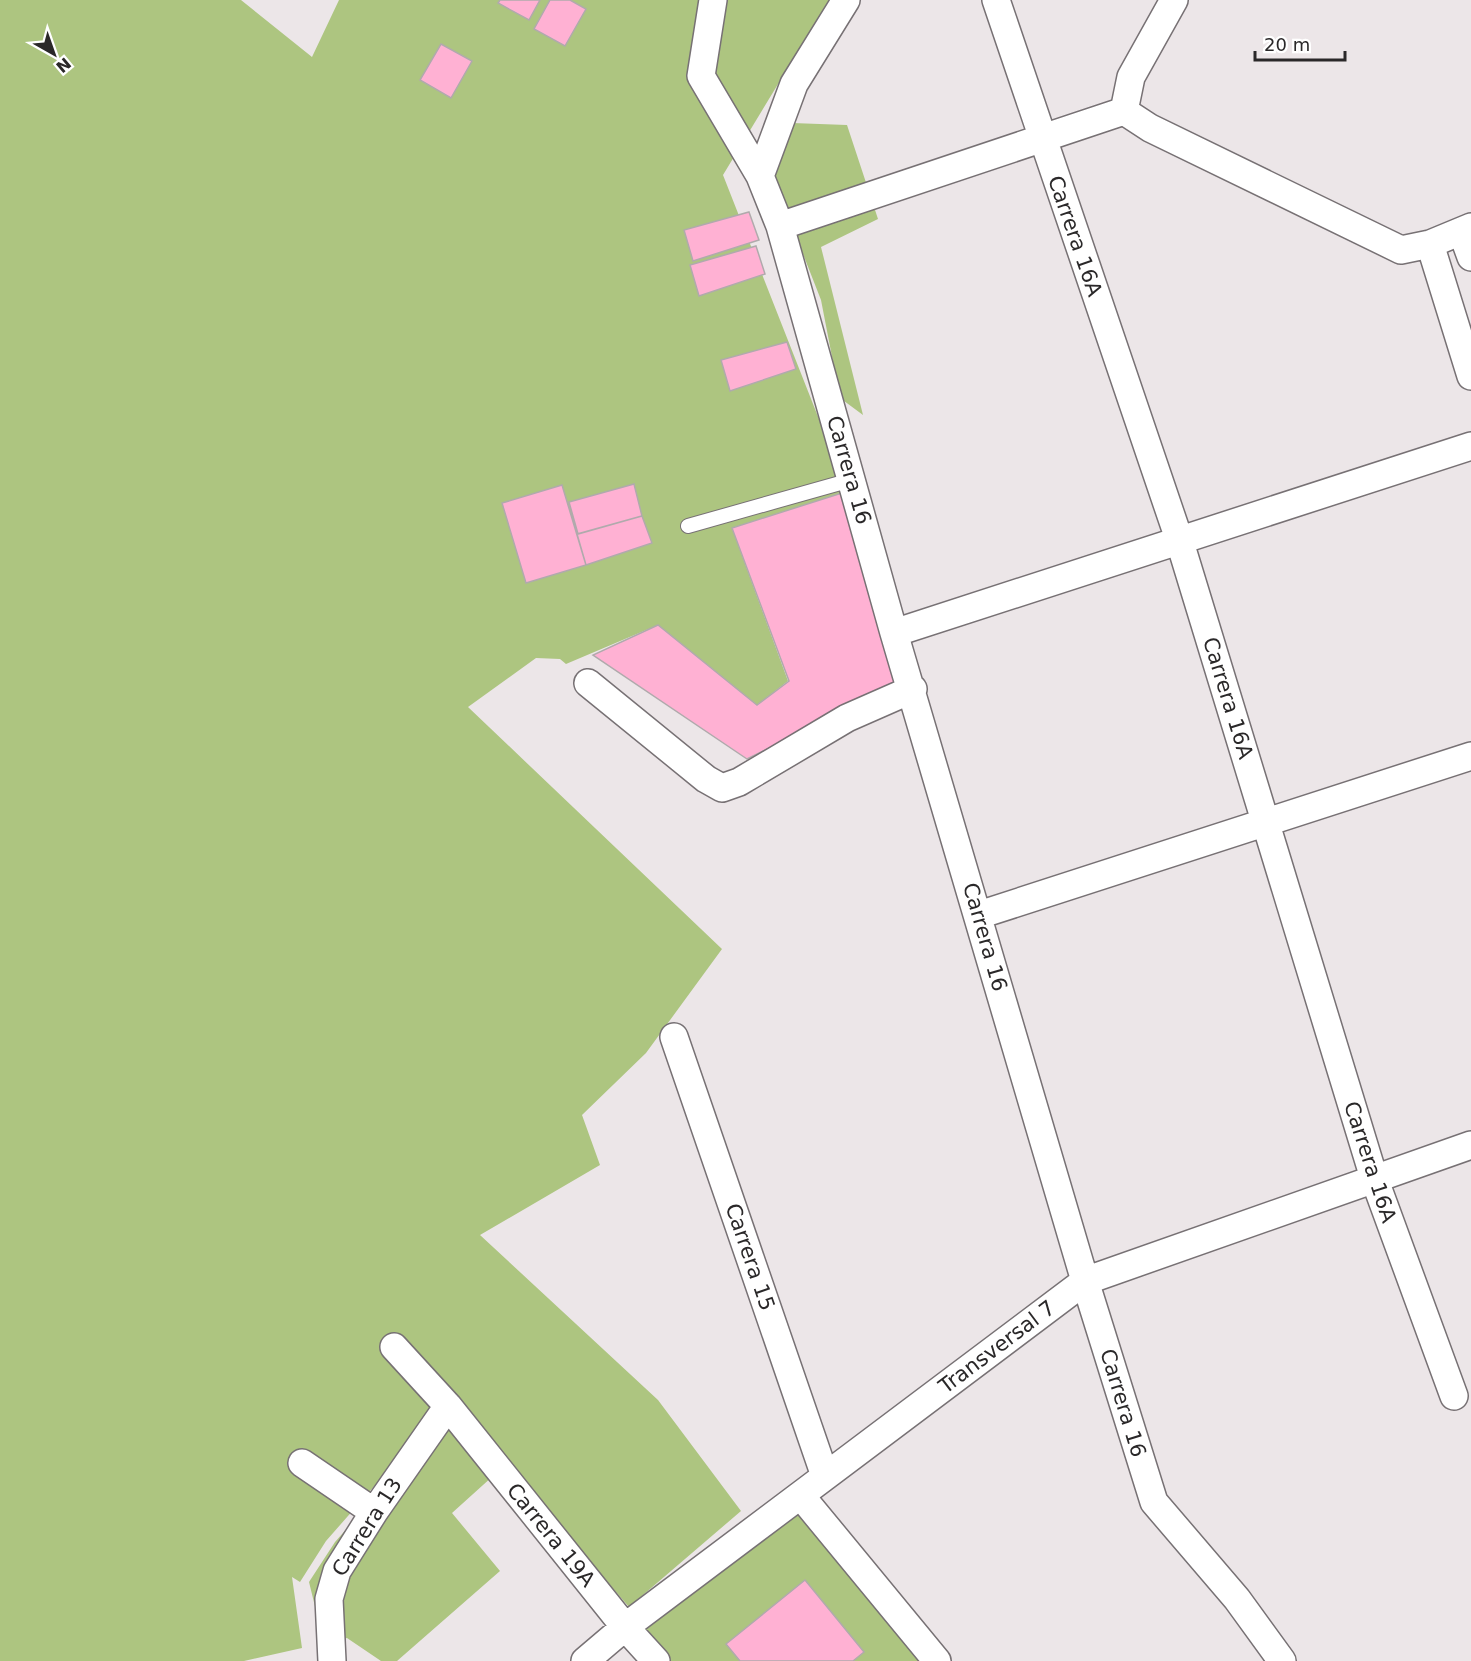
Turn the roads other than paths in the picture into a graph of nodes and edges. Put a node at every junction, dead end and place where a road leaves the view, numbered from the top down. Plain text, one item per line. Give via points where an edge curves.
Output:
1 (713, 0) edge
2 (846, 0) edge
3 (996, 0) edge
4 (1174, 0) edge
5 (1124, 111) junction
6 (1041, 139) junction
7 (760, 176) junction
8 (780, 226) junction
9 (1467, 229) edge
10 (1430, 244) junction
11 (1471, 257) edge
12 (1471, 376) edge
13 (1471, 446) edge
14 (851, 480) junction
15 (688, 526) dead end
16 (1179, 539) junction
17 (894, 633) junction
18 (588, 683) dead end
19 (913, 689) junction
20 (1471, 756) edge
21 (1266, 823) junction
22 (980, 915) junction
23 (674, 1037) dead end
24 (1471, 1145) edge
25 (1374, 1178) junction
26 (1085, 1281) junction
27 (394, 1347) dead end
28 (1454, 1396) dead end
29 (448, 1406) junction
30 (302, 1463) dead end
31 (825, 1476) junction
32 (801, 1496) junction
33 (374, 1512) junction
34 (625, 1627) junction
35 (332, 1661) edge
36 (585, 1661) edge
37 (656, 1661) edge
38 (937, 1661) edge
39 (1282, 1661) edge

1 - 7 street, Carrera 16 via 701,76
2 - 7 street via 794,84
3 - 6 street, Carrera 16A
4 - 5 street via 1131,77
5 - 6 street
5 - 10 street via 1150,128 1401,250
6 - 8 street
6 - 16 street, Carrera 16A
7 - 8 street, Carrera 16
8 - 14 street, Carrera 16
9 - 10 street
9 - 11 street
10 - 12 street
13 - 16 street
14 - 15 lane
14 - 17 street, Carrera 16
16 - 17 street
16 - 21 street, Carrera 16A
17 - 19 street, Carrera 16
18 - 19 street via 722,788 739,782 847,718
19 - 22 street, Carrera 16
20 - 21 street
21 - 22 street
21 - 25 street, Carrera 16A
22 - 26 street, Carrera 16
23 - 31 street, Carrera 15
24 - 25 street, Transversal 7
25 - 26 street, Transversal 7
25 - 28 street, Carrera 16A
26 - 31 street, Transversal 7
26 - 39 street, Carrera 16 via 1154,1502 1237,1599
27 - 29 street, Carrera 19A
29 - 33 street, Carrera 13
29 - 34 street, Carrera 19A
30 - 33 street
31 - 32 street, Transversal 7
32 - 34 street, Transversal 7
32 - 38 street
33 - 35 street, Carrera 13 via 331,1585
34 - 36 street, Transversal 7
34 - 37 street, Carrera 19A

